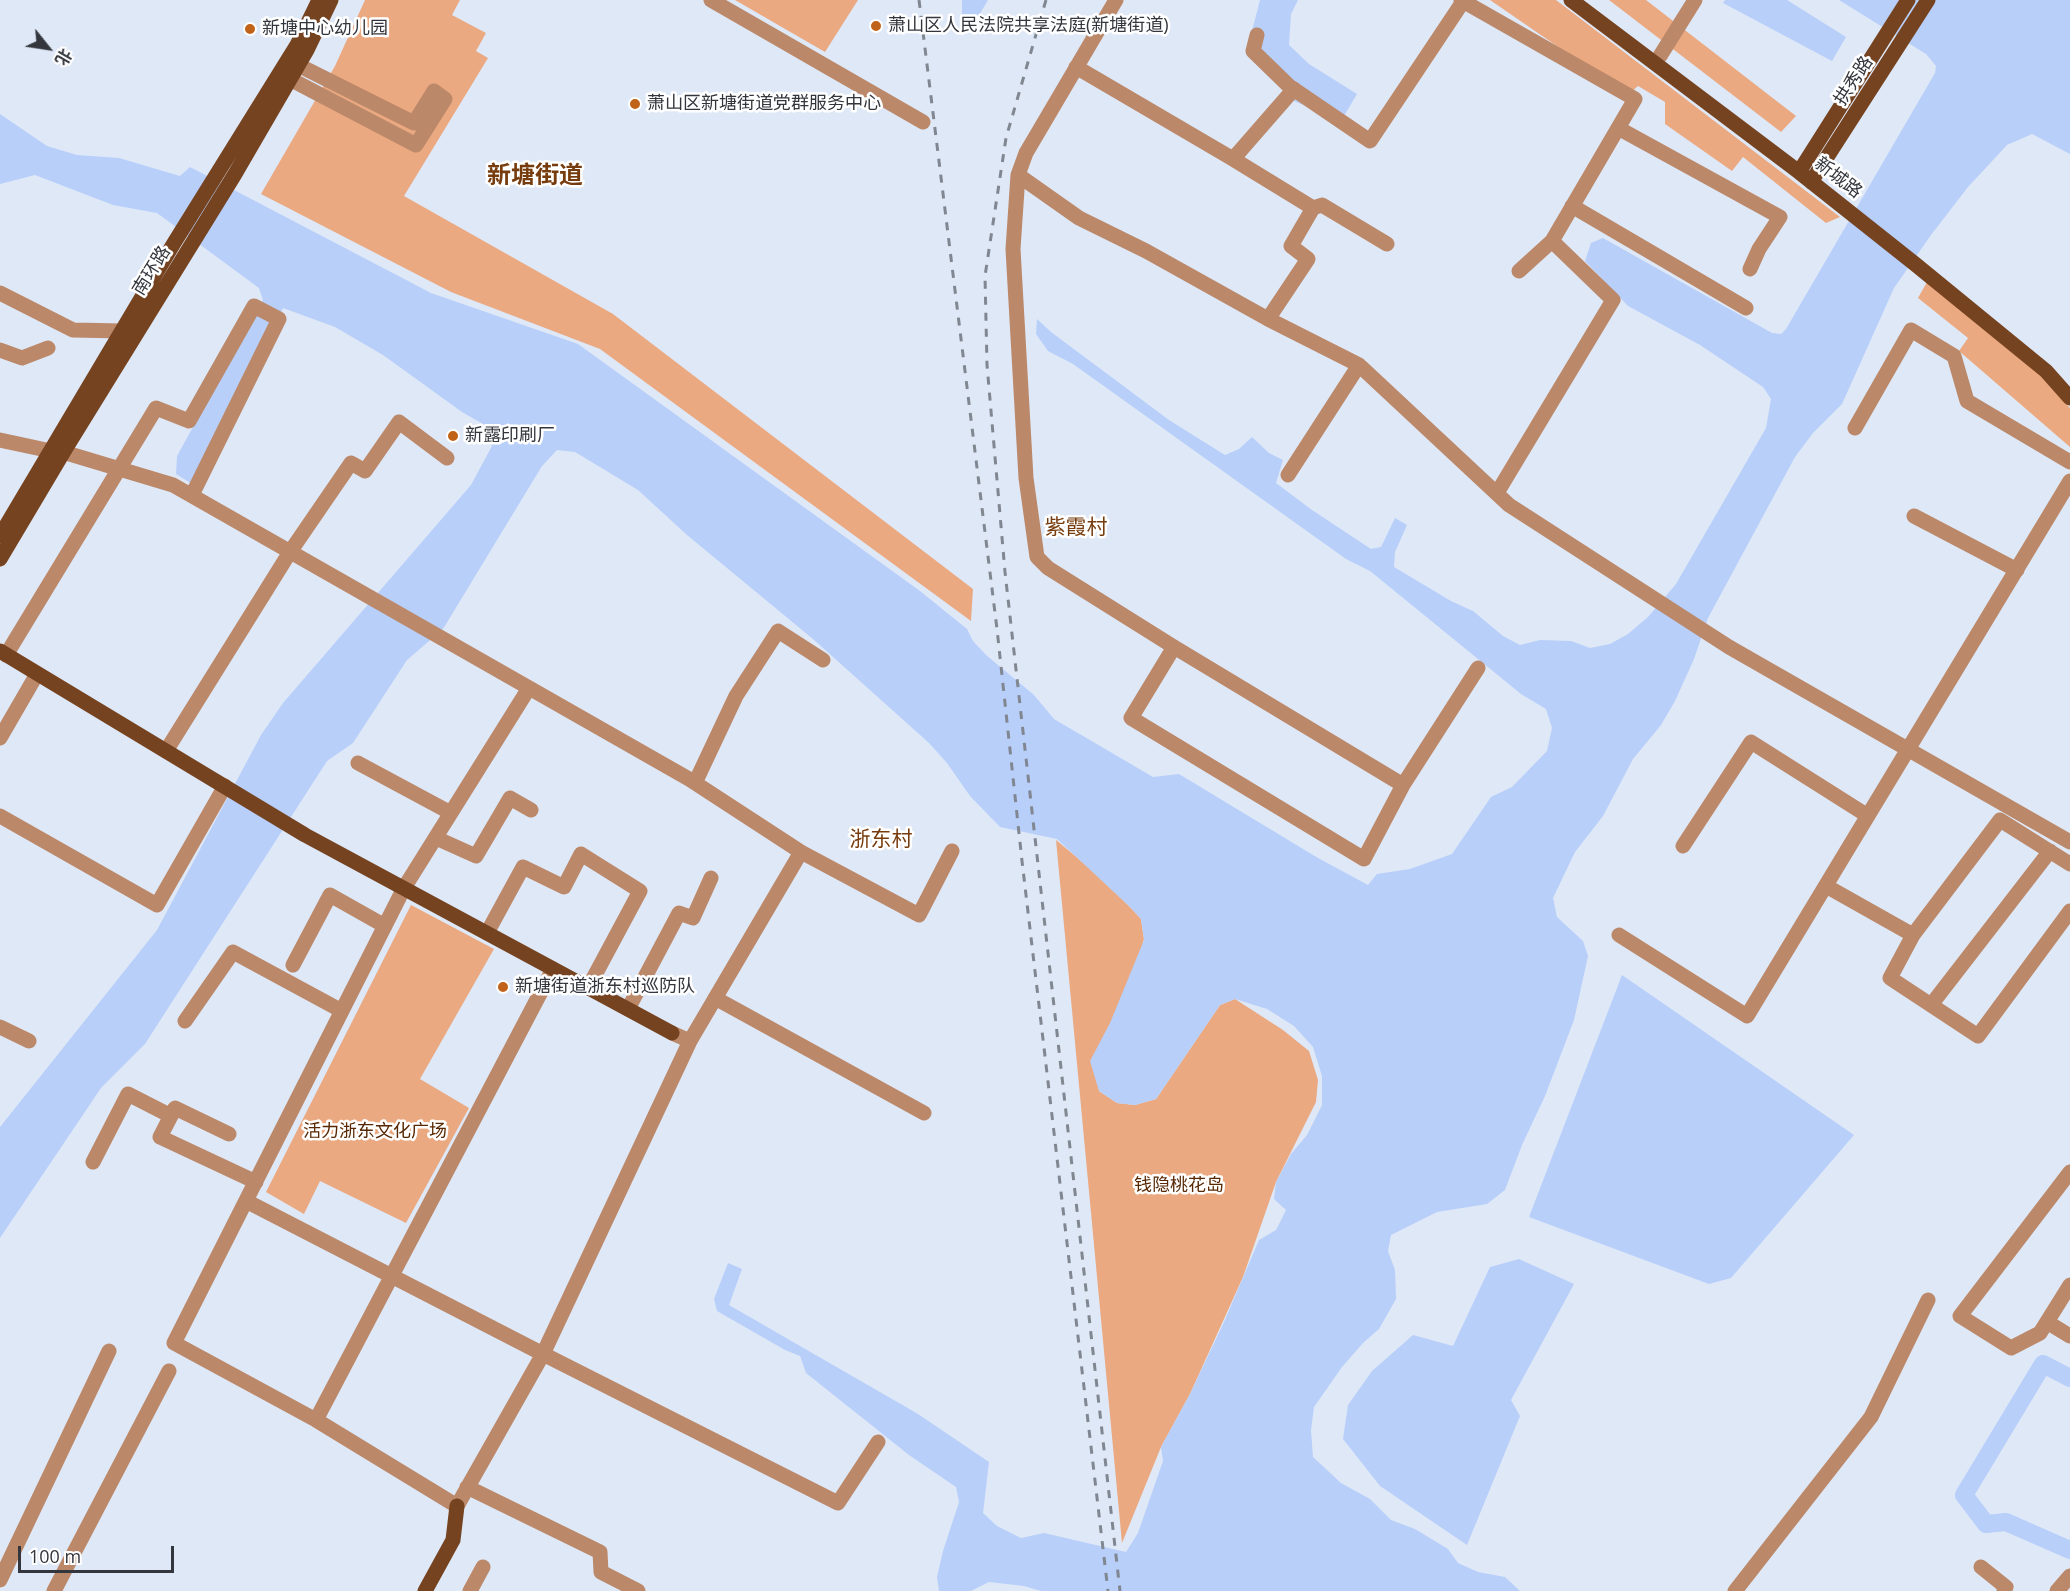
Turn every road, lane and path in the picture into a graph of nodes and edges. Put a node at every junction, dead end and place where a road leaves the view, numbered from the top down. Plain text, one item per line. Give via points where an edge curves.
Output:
1 (318, 0) edge
2 (331, 0) edge
3 (711, 0) edge
4 (1116, 0) edge
5 (1463, 0) edge
6 (1571, 0) edge
7 (1584, 0) edge
8 (1695, 0) edge
9 (1908, 0) edge
10 (1928, 0) edge
11 (1257, 35) dead end
12 (1660, 56) junction
13 (298, 65) junction
14 (1076, 67) junction
15 (290, 79) junction
16 (1294, 89) junction
17 (923, 122) dead end
18 (1618, 128) junction
19 (1233, 159) junction
20 (1801, 168) junction
21 (229, 170) junction
22 (1018, 175) junction
23 (1814, 178) junction
24 (1572, 206) junction
25 (1313, 208) junction
26 (1552, 241) junction
27 (1387, 244) dead end
28 (181, 246) junction
29 (1919, 262) junction
30 (1750, 269) dead end
31 (1519, 271) dead end
32 (0, 293) edge
33 (1746, 308) dead end
34 (1268, 319) junction
35 (123, 331) junction
36 (48, 348) dead end
37 (0, 350) edge
38 (1359, 365) junction
39 (2070, 386) edge
40 (2070, 398) edge
41 (1855, 428) dead end
42 (0, 440) edge
43 (57, 452) junction
44 (447, 458) dead end
45 (2070, 462) edge
46 (118, 468) junction
47 (1288, 476) dead end
48 (2070, 481) edge
49 (1497, 493) junction
50 (192, 495) junction
51 (1914, 516) dead end
52 (0, 536) edge
53 (290, 552) junction
54 (0, 559) edge
55 (2017, 570) junction
56 (1174, 647) junction
57 (3, 653) edge
58 (823, 660) dead end
59 (1478, 668) dead end
60 (38, 674) junction
61 (529, 688) junction
62 (0, 738) edge
63 (1908, 750) junction
64 (166, 751) junction
65 (358, 763) dead end
66 (695, 783) junction
67 (1403, 785) junction
68 (225, 786) junction
69 (531, 810) dead end
70 (451, 813) junction
71 (0, 816) edge
72 (1868, 816) junction
73 (435, 838) junction
74 (2070, 842) edge
75 (1683, 846) dead end
76 (952, 851) dead end
77 (2050, 851) junction
78 (801, 852) junction
79 (2070, 864) edge
80 (711, 878) dead end
81 (1826, 886) junction
82 (404, 888) junction
83 (2070, 911) edge
84 (385, 926) junction
85 (487, 933) junction
86 (1619, 935) dead end
87 (1913, 935) junction
88 (293, 965) dead end
89 (553, 969) junction
90 (588, 988) junction
91 (715, 998) junction
92 (1931, 1005) junction
93 (628, 1009) junction
94 (342, 1011) junction
95 (185, 1021) dead end
96 (0, 1026) edge
97 (672, 1033) joint
98 (29, 1041) dead end
99 (690, 1041) junction
100 (924, 1113) dead end
101 (171, 1116) junction
102 (229, 1134) dead end
103 (93, 1162) dead end
104 (2070, 1172) edge
105 (256, 1182) junction
106 (246, 1201) junction
107 (392, 1275) junction
108 (2070, 1285) edge
109 (1928, 1300) dead end
110 (2047, 1322) junction
111 (2070, 1336) edge
112 (109, 1351) dead end
113 (543, 1354) junction
114 (169, 1371) dead end
115 (316, 1420) junction
116 (878, 1442) dead end
117 (467, 1487) junction
118 (457, 1506) junction
119 (483, 1567) dead end
120 (1981, 1567) dead end
121 (2070, 1576) edge
122 (0, 1582) edge
123 (2008, 1590) edge
124 (12, 1591) edge
125 (54, 1591) edge
126 (425, 1591) edge
127 (470, 1591) edge
128 (638, 1591) edge
129 (1735, 1591) edge
130 (2057, 1591) edge

1 - 21 main road, 南环路
2 - 13 main road, 南环路
3 - 17 street
4 - 14 street
5 - 16 street via 1370,141
5 - 18 street via 1635,99
6 - 20 main road, 新城路
7 - 12 main road, 新城路
8 - 12 street
9 - 20 main road, 拱秀路
10 - 23 main road, 拱秀路
11 - 16 street via 1253,51
12 - 20 main road, 新城路
13 - 15 main road, 南环路
13 - 15 street via 414,123 434,92 445,99 416,145
14 - 19 street
14 - 22 street via 1026,153
15 - 21 main road, 南环路
16 - 19 street
18 - 24 street
18 - 30 street via 1780,217
19 - 25 street
20 - 23 main road, 新城路
21 - 28 main road, 南环路
22 - 34 street via 1079,218 1146,250
22 - 56 street via 1013,249 1026,478 1037,557 1048,568
23 - 29 main road, 新城路
24 - 26 street
24 - 33 street
25 - 27 street via 1322,205
25 - 34 street via 1291,246 1308,259
26 - 31 street
26 - 49 street via 1613,300
28 - 35 main road, 南环路
28 - 43 main road, 南环路
29 - 39 main road, 新城路 via 2052,365
29 - 40 main road, 新城路 via 2046,371
32 - 35 street via 73,330
34 - 38 street
35 - 43 main road, 南环路
36 - 37 street via 22,357
38 - 47 street
38 - 49 street
41 - 45 street via 1911,330 1954,356 1967,401
42 - 43 street
43 - 46 street
43 - 52 main road, 南环路
43 - 54 main road, 南环路
44 - 53 street via 399,422 365,471 351,463
46 - 50 street
46 - 50 street via 156,408 189,421 254,306 279,319
46 - 57 street
48 - 55 street
49 - 63 street via 1509,505 1729,647
50 - 53 street
51 - 55 street
53 - 61 street
53 - 64 street
55 - 63 street
56 - 67 street
56 - 67 street via 1131,718 1364,859
57 - 60 main road
58 - 66 street via 778,631 736,696
59 - 67 street
60 - 62 street
60 - 64 main road
61 - 66 street
61 - 70 street
63 - 72 street
63 - 74 street
64 - 68 main road
65 - 70 street
66 - 78 street
68 - 71 street via 157,905
68 - 82 main road
69 - 73 street via 510,798 476,856
70 - 73 street
72 - 75 street via 1751,742
72 - 81 street
73 - 82 street
76 - 78 street via 920,915
77 - 79 street
77 - 87 street via 2001,820
77 - 92 street
78 - 91 street
80 - 93 street via 693,918 679,913
81 - 86 street via 1747,1016
81 - 87 street
82 - 84 street
82 - 85 main road
83 - 92 street via 1978,1036
84 - 88 street via 330,895
84 - 94 street
85 - 89 main road
85 - 90 street via 523,867 564,887 581,854 640,891
87 - 92 street via 1890,978
89 - 90 main road
89 - 107 street
90 - 93 main road
91 - 99 street
91 - 100 street
93 - 97 main road
94 - 95 street via 233,952
94 - 105 street
96 - 98 street
97 - 99 street
99 - 113 street
101 - 102 street via 175,1108
101 - 103 street via 128,1094
101 - 105 street via 160,1137
104 - 110 street via 1960,1316 2011,1348 2040,1333
105 - 106 street
106 - 107 street
106 - 115 street via 174,1343
107 - 113 street
107 - 115 street
108 - 110 street
109 - 129 street via 1872,1417
110 - 111 street
112 - 122 street
113 - 116 street via 838,1503
113 - 117 street
114 - 125 street
115 - 118 street
117 - 118 street
117 - 128 street via 600,1552 601,1572
118 - 126 main road via 453,1540
119 - 127 street
120 - 123 street
121 - 130 street
122 - 124 street

